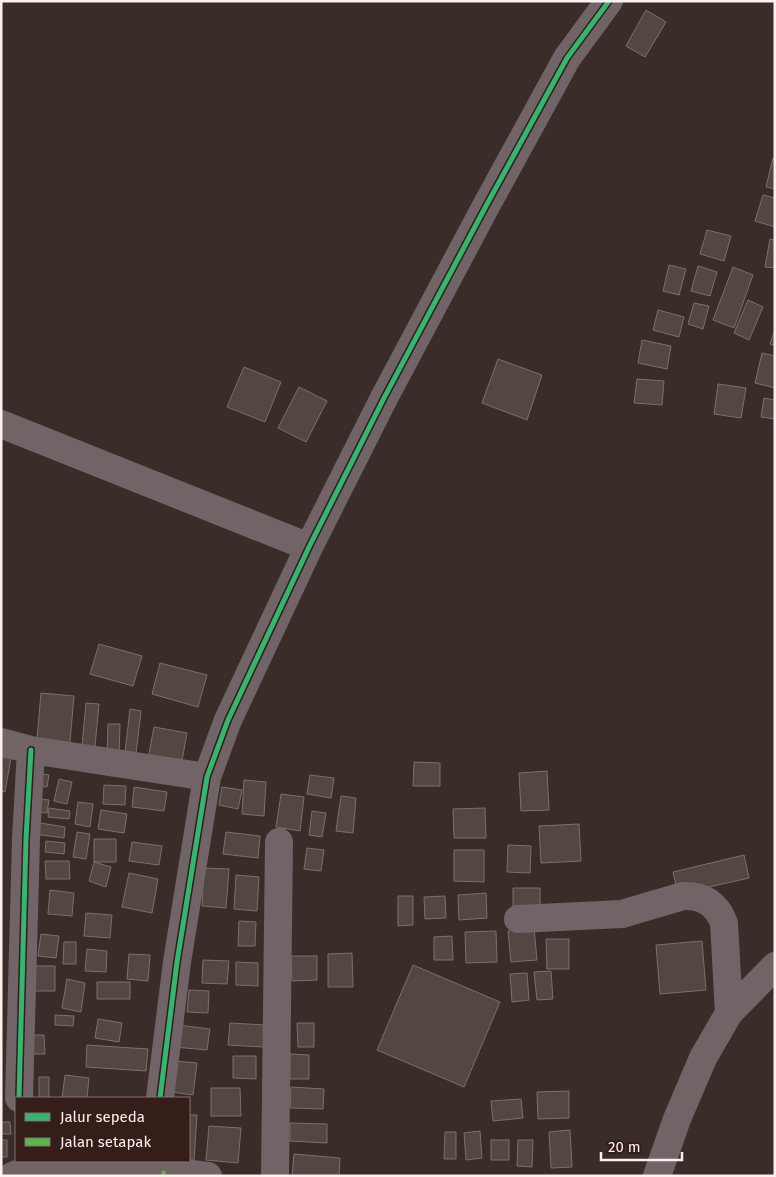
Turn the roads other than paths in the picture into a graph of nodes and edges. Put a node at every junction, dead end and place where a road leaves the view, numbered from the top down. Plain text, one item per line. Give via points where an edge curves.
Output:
1 (609, 1) edge
2 (1, 424) edge
3 (309, 547) junction
4 (1, 742) edge
5 (31, 750) junction
6 (208, 777) junction
7 (279, 842) dead end
8 (518, 919) dead end
9 (775, 966) edge
10 (729, 1013) junction
11 (19, 1097) edge
12 (160, 1097) edge
13 (151, 1165) edge
14 (16, 1172) edge
15 (208, 1176) edge
16 (275, 1176) edge
17 (657, 1176) edge

1 - 3 street via 567,58 384,398
2 - 3 street
3 - 6 street via 228,720
4 - 5 street
5 - 6 street
5 - 11 street
6 - 12 street via 177,962
7 - 16 street
8 - 10 street via 622,914 683,896 702,899 714,905 724,922
9 - 10 street
10 - 17 street via 703,1058 676,1119
13 - 14 street
13 - 15 street

